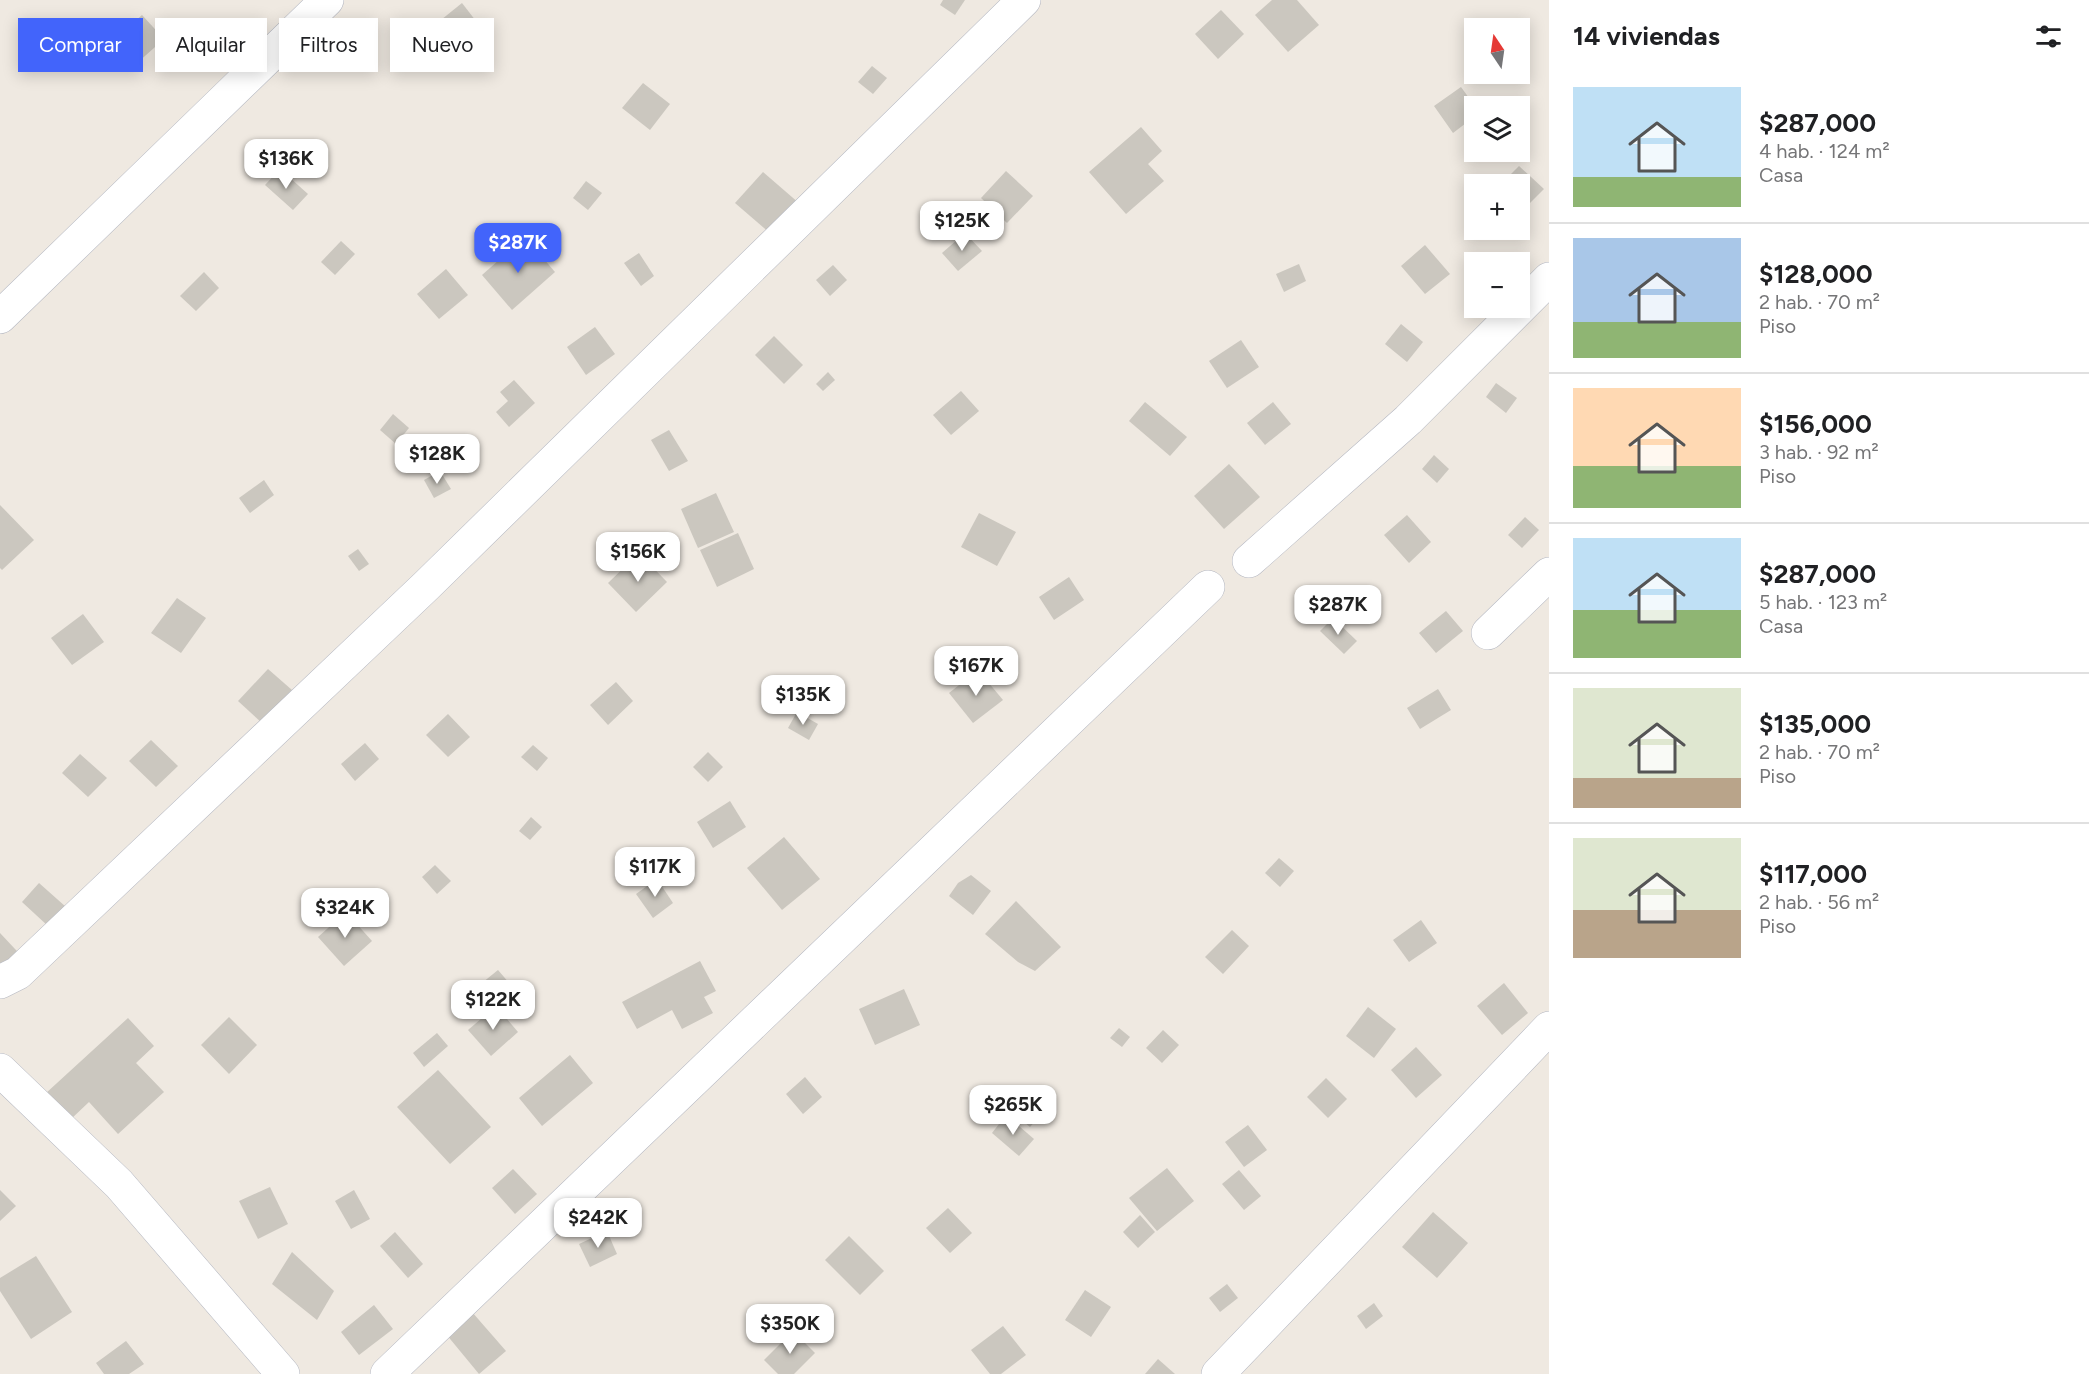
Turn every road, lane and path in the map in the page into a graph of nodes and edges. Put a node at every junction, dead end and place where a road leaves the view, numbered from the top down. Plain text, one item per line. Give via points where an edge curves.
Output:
1 (327, 0) edge
2 (1024, 0) edge
3 (1549, 279) edge
4 (0, 317) edge
5 (1249, 561) dead end
6 (1549, 574) edge
7 (1208, 587) dead end
8 (1488, 633) dead end
9 (0, 982) edge
10 (1549, 1028) edge
11 (0, 1070) edge
12 (282, 1374) edge
13 (387, 1374) edge
14 (1218, 1374) edge

1 - 4 street
2 - 9 street via 426,585 18,973
3 - 5 street via 1408,420
6 - 8 street
7 - 13 street
10 - 14 street
11 - 12 street via 119,1185

